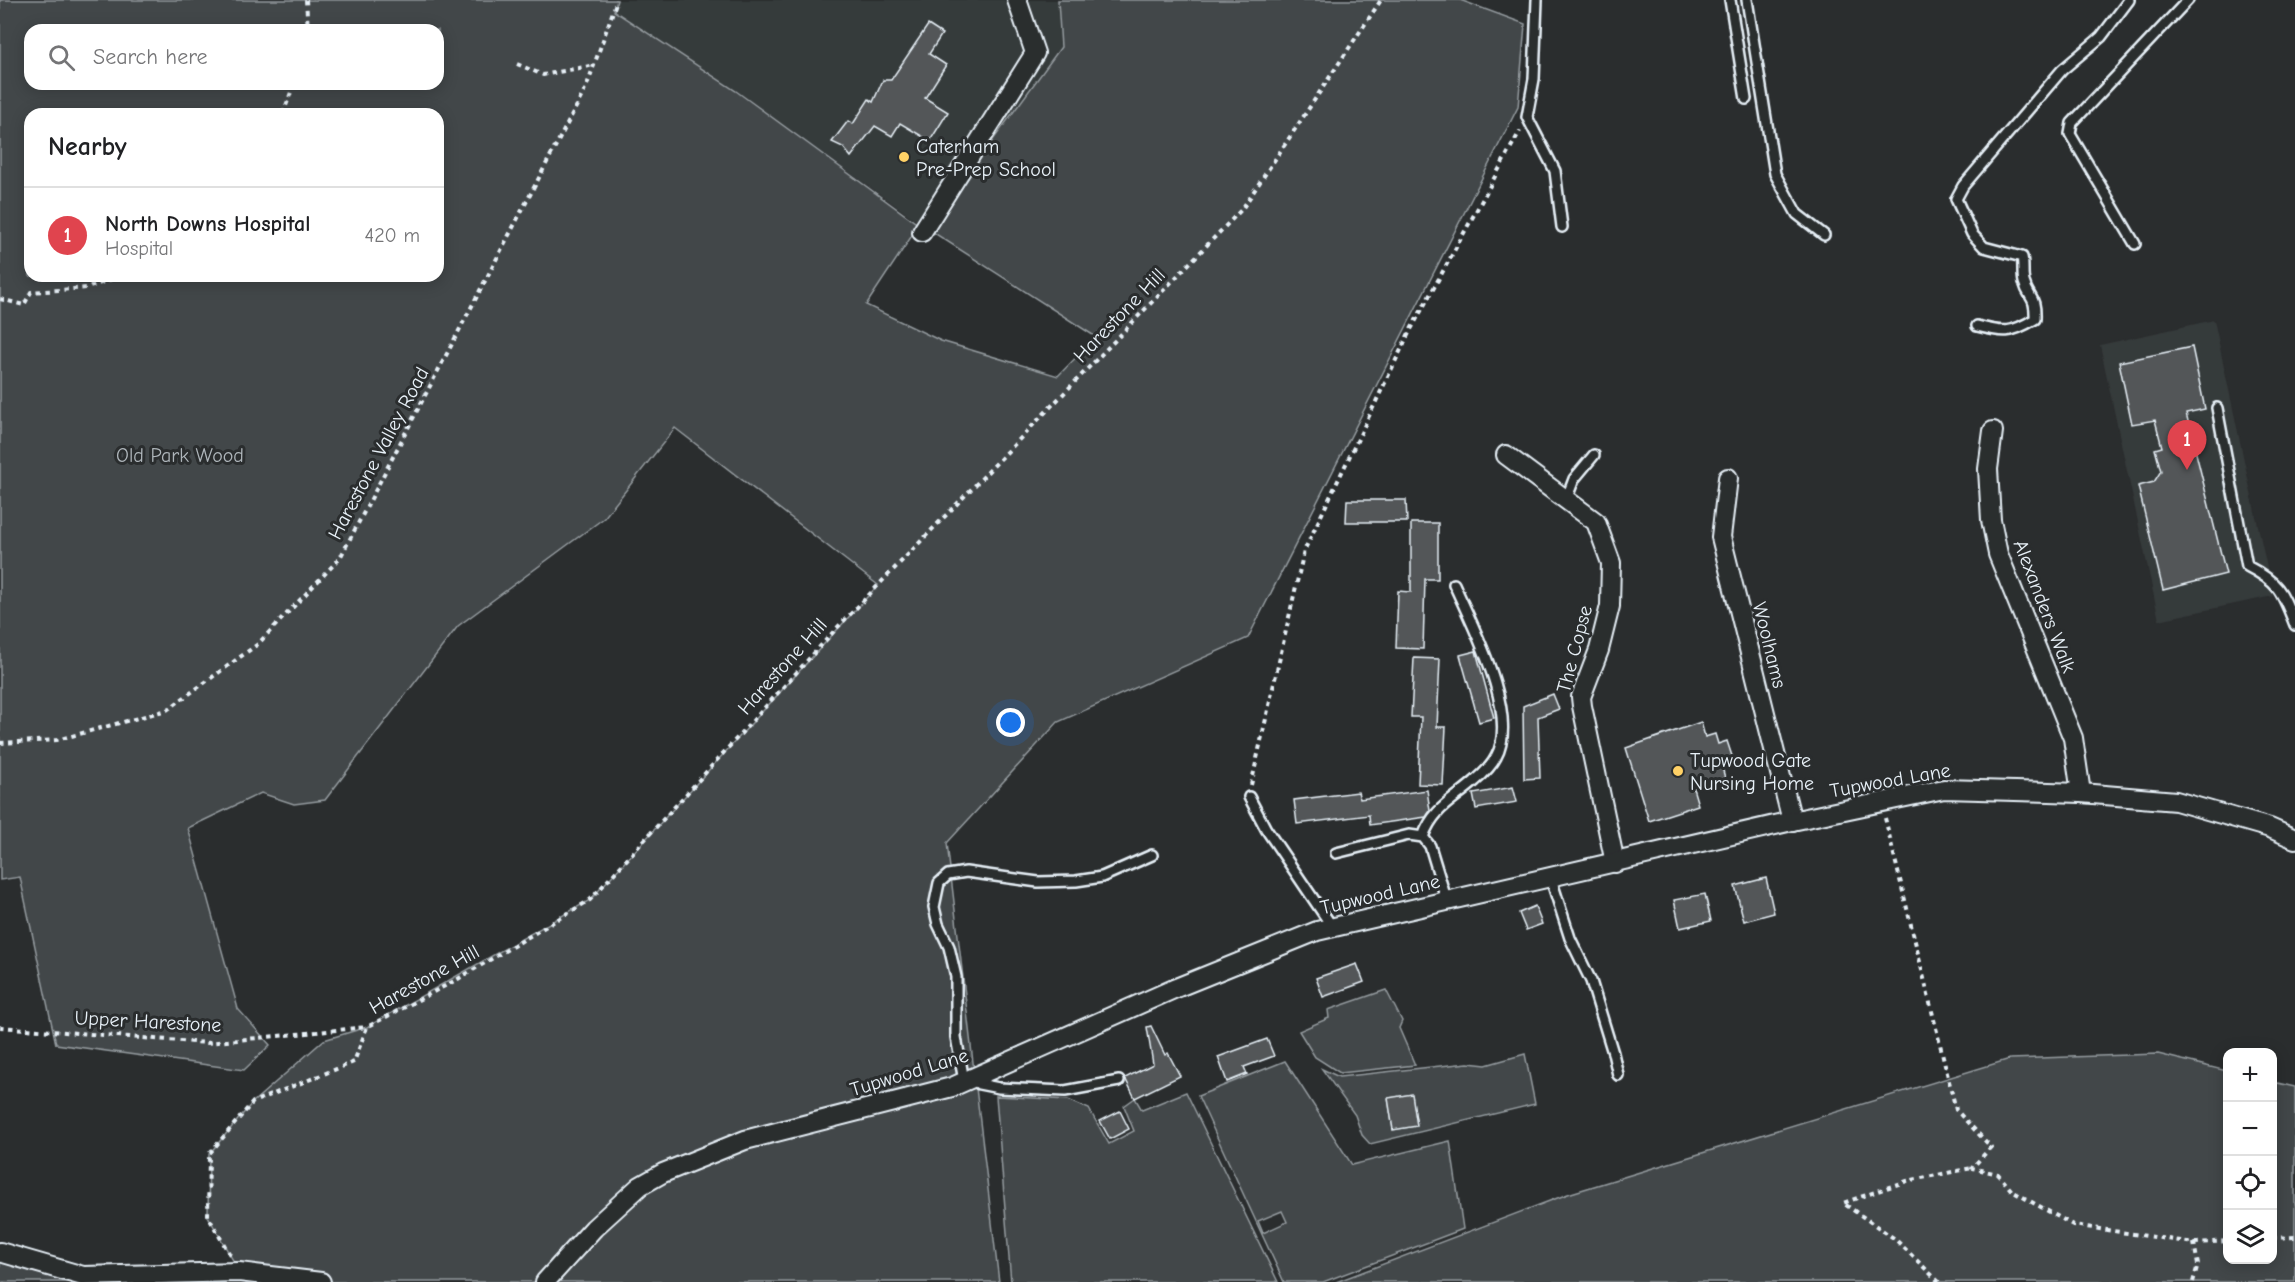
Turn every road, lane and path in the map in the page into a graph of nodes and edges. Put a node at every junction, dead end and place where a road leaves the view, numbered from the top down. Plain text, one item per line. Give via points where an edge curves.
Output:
1 (306, 0) edge
2 (617, 0) edge
3 (1017, 0) edge
4 (1381, 0) edge
5 (1537, 0) edge
6 (1730, 0) edge
7 (1747, 0) edge
8 (2129, 0) edge
9 (2188, 0) edge
10 (308, 24) edge
11 (517, 64) dead end
12 (596, 65) junction
13 (292, 90) edge
14 (1746, 99) dead end
15 (285, 108) edge
16 (1527, 117) junction
17 (1562, 227) dead end
18 (922, 232) dead end
19 (1824, 235) dead end
20 (2135, 244) dead end
21 (104, 282) edge
22 (0, 299) edge
23 (1977, 326) dead end
24 (2217, 408) dead end
25 (1992, 431) dead end
26 (1506, 455) dead end
27 (1594, 455) dead end
28 (1728, 478) dead end
29 (1566, 500) junction
30 (1454, 584) dead end
31 (2295, 625) edge
32 (0, 743) edge
33 (2081, 793) junction
34 (1249, 797) joint
35 (1881, 803) junction
36 (1792, 821) junction
37 (1424, 837) junction
38 (2295, 839) edge
39 (1336, 853) dead end
40 (1152, 855) dead end
41 (1615, 863) junction
42 (1551, 879) junction
43 (1447, 902) junction
44 (1332, 928) junction
45 (0, 1027) edge
46 (367, 1027) junction
47 (1618, 1075) dead end
48 (968, 1080) junction
49 (1119, 1081) dead end
50 (1972, 1168) junction
51 (2295, 1237) edge
52 (2277, 1238) edge
53 (2223, 1241) edge
54 (2194, 1243) junction
55 (0, 1252) edge
56 (239, 1272) junction
57 (321, 1282) edge
58 (545, 1282) edge
59 (1939, 1282) edge
60 (2193, 1282) edge

1 - 10 path
2 - 12 path, Harestone Valley Road
3 - 18 street via 1035,54
4 - 46 path, Harestone Hill via 1242,209 835,630 590,900 458,979
5 - 16 lane via 1534,79
6 - 14 lane
7 - 19 lane via 1775,174 1797,214
8 - 23 lane via 2101,37 2062,70 1956,200 1972,234 1984,247 2022,257 2024,281 2036,302 2035,319 2019,328 2002,332
9 - 20 lane via 2072,123 2070,134
11 - 12 path via 543,75
12 - 32 path, Harestone Valley Road via 340,558 258,644 167,710 57,740
13 - 15 path
16 - 17 lane via 1555,171
16 - 34 path via 1409,333 1304,551
21 - 22 path via 87,288 31,292 24,304
24 - 31 lane via 2247,566 2281,590
25 - 33 street, Alexanders Walk via 1988,469 1998,554 2073,738
26 - 29 street, The Copse
27 - 29 lane via 1574,478
28 - 36 street, Woolhams via 1720,537
29 - 41 street, The Copse via 1596,522 1611,563 1610,606 1581,706
30 - 37 lane via 1498,689 1503,733 1497,757 1429,821
33 - 35 street, Tupwood Lane via 1944,789
33 - 38 street, Tupwood Lane via 2176,801
34 - 44 lane
35 - 36 street, Tupwood Lane
35 - 50 path via 1956,1110 1991,1147
36 - 41 street, Tupwood Lane
37 - 39 lane via 1409,835
37 - 43 lane
40 - 48 lane via 1102,877 1076,881 1038,882 966,872 948,875 939,883 934,907 956,978 956,1037
41 - 42 street, Tupwood Lane
42 - 43 street, Tupwood Lane
42 - 47 lane via 1570,938 1591,981
43 - 44 street, Tupwood Lane
44 - 48 street, Tupwood Lane via 1176,988
45 - 46 path, Upper Harestone via 207,1043
46 - 56 path, Harestone Hill via 354,1062 253,1102 209,1154 208,1216
48 - 49 lane via 999,1088 1065,1091
48 - 58 street, Tupwood Lane via 745,1140 663,1173 640,1186 594,1228
50 - 54 path via 1998,1174 2012,1191 2073,1225
50 - 59 path via 1907,1181 1843,1203 1895,1239
51 - 52 path
53 - 54 path
54 - 60 path via 2198,1265
55 - 56 street via 83,1276
56 - 57 street

